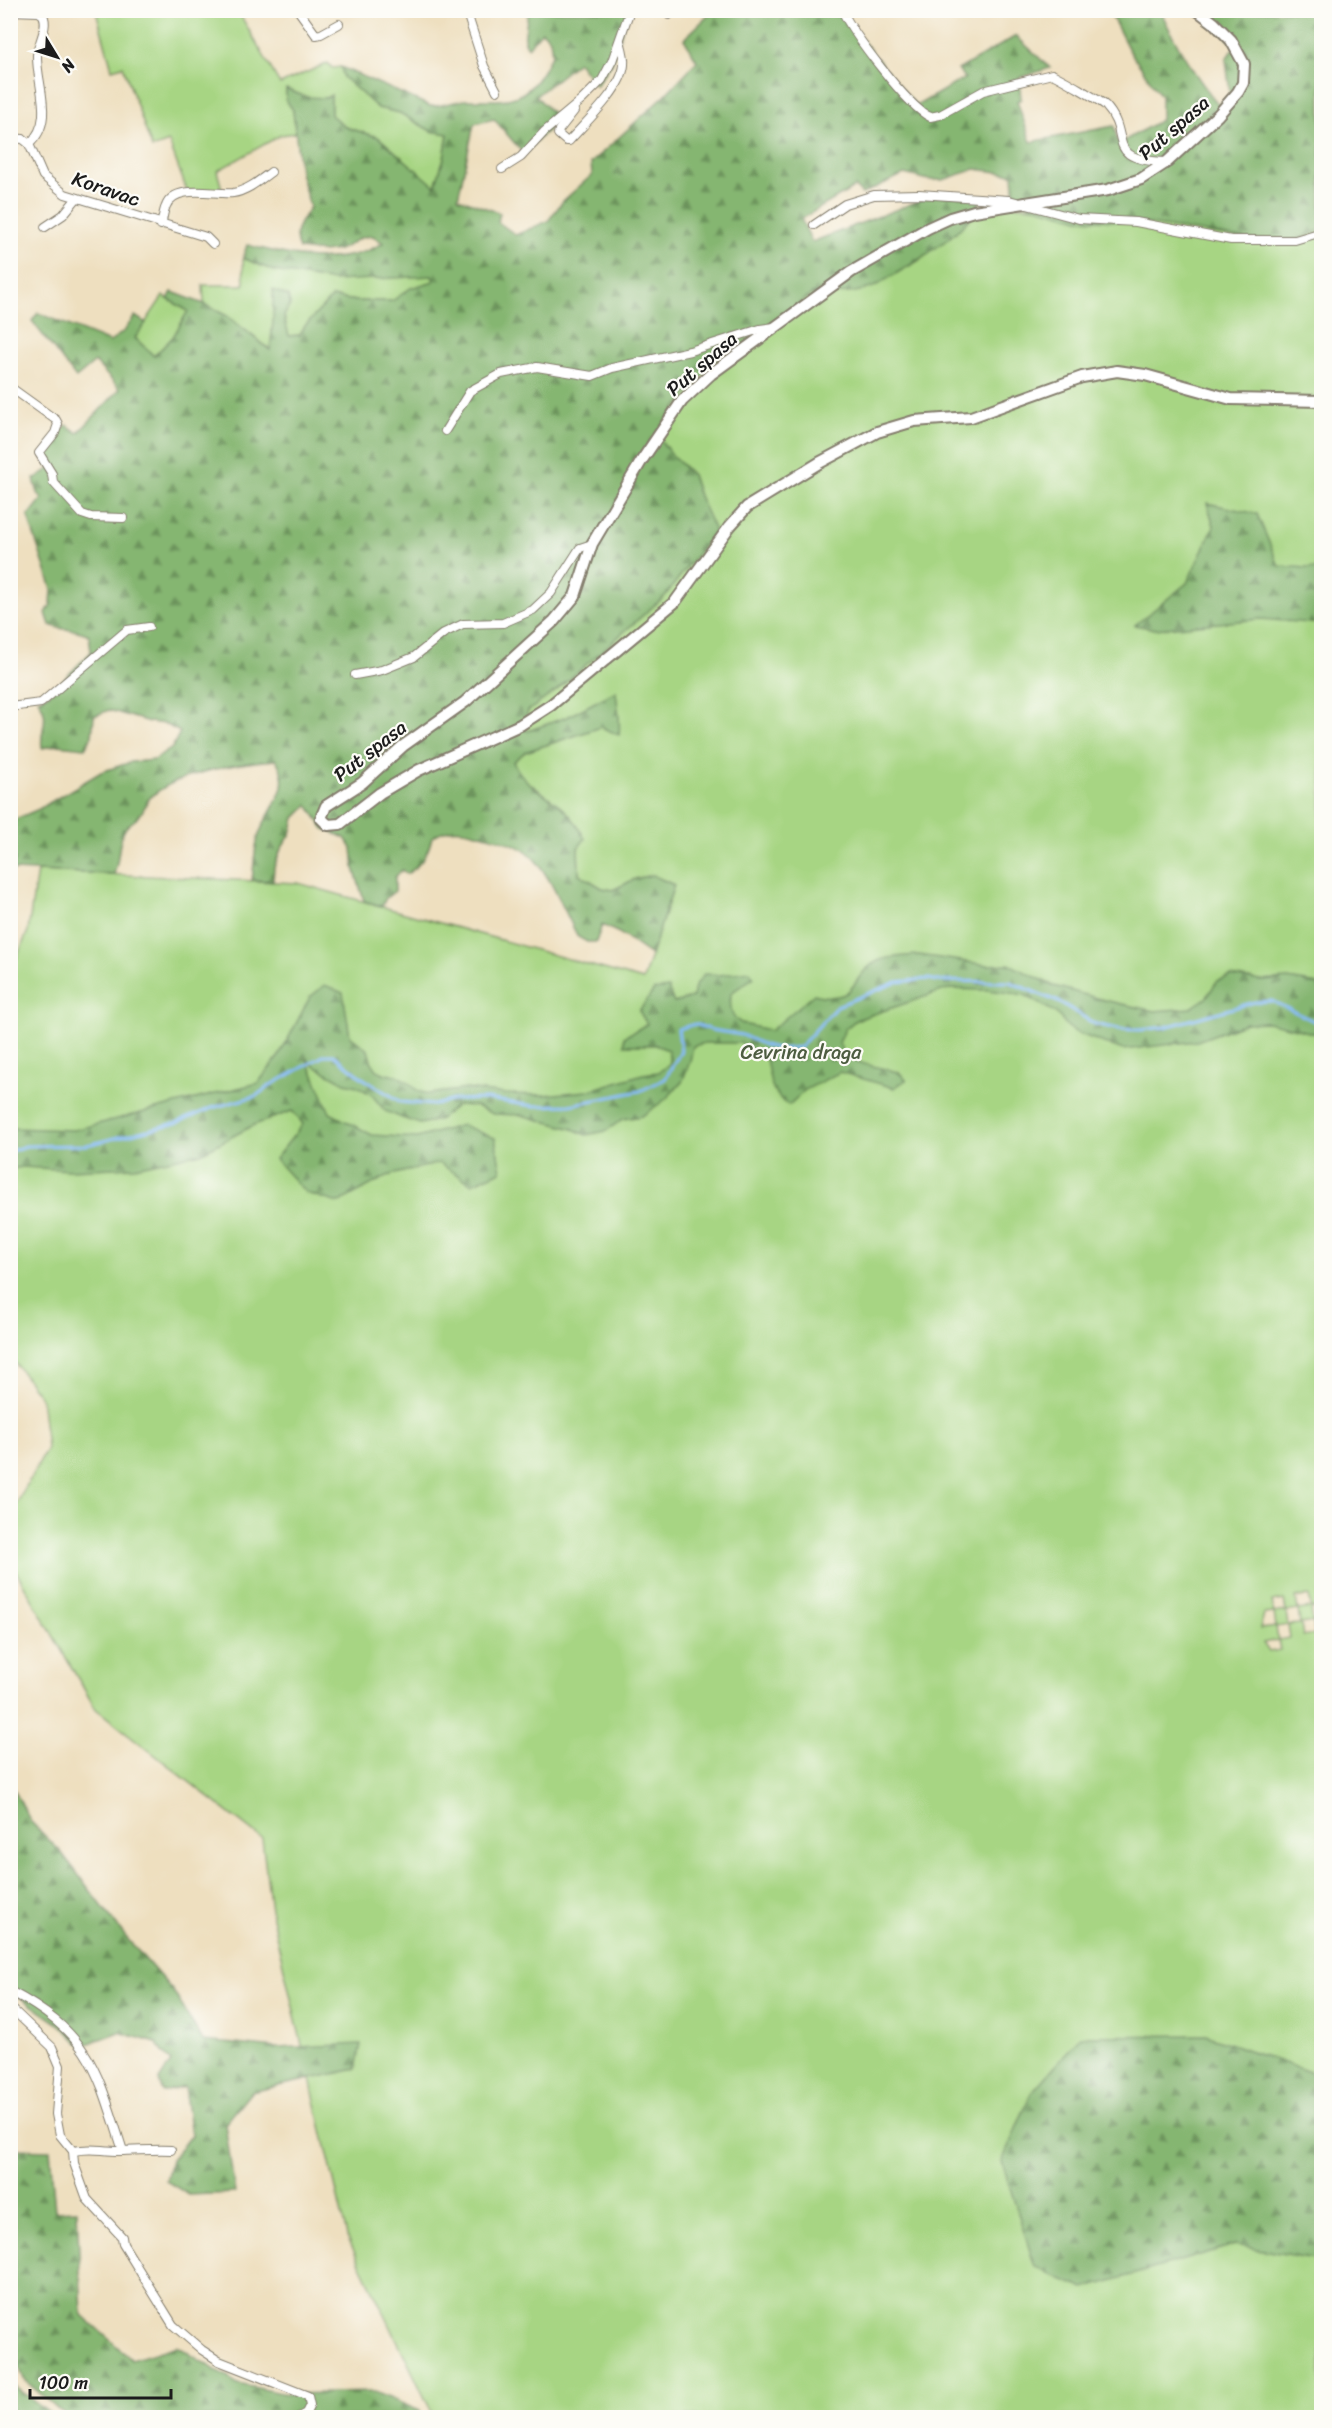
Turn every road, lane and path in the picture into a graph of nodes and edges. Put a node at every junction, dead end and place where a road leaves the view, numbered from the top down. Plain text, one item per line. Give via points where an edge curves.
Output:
1 (298, 10) edge
2 (465, 10) edge
3 (630, 10) edge
4 (842, 10) edge
5 (1197, 10) edge
6 (10, 11) edge
7 (339, 24) dead end
8 (620, 40) junction
9 (497, 91) dead end
10 (582, 100) junction
11 (10, 138) edge
12 (29, 144) junction
13 (1167, 162) junction
14 (502, 169) dead end
15 (271, 172) dead end
16 (76, 198) junction
17 (1023, 202) junction
18 (161, 225) junction
19 (814, 225) dead end
20 (45, 227) dead end
21 (1322, 232) edge
22 (213, 244) dead end
23 (777, 327) junction
24 (10, 387) edge
25 (1322, 401) edge
26 (445, 431) dead end
27 (123, 518) dead end
28 (592, 544) junction
29 (149, 627) dead end
30 (355, 675) dead end
31 (10, 707) edge
32 (10, 1991) edge
33 (10, 2007) edge
34 (171, 2150) dead end
35 (73, 2151) junction
36 (123, 2151) junction
37 (297, 2418) edge

1 - 7 street via 316,34
2 - 9 street
3 - 8 street
4 - 13 street via 875,58 925,115 934,117 983,91 1052,74 1104,104 1129,155
5 - 13 street, Put spasa via 1236,46 1244,64 1243,82 1224,109
6 - 12 street via 39,12 45,22 37,62 43,96 41,129
8 - 10 street via 602,80
8 - 10 street via 624,64 620,79 593,115 566,141 559,130
10 - 14 street via 544,131 521,157
11 - 12 street
12 - 16 street, Koravac via 43,176
13 - 17 street, Put spasa via 1142,179 1108,190
15 - 18 street via 234,193 175,196 166,205
16 - 18 street, Koravac
16 - 20 street via 63,215
17 - 19 street via 982,197 874,195 845,204
17 - 21 street via 1079,219 1136,222 1231,240 1295,240
17 - 23 street, Put spasa via 974,211 928,228 851,272
18 - 22 street, Koravac via 206,237
23 - 26 street via 592,376 537,367 501,374 470,391
23 - 28 street, Put spasa via 711,374 682,401
24 - 27 street via 58,424 39,453 61,493 82,514
25 - 28 street, Put spasa via 1231,399 1117,370 1082,377 971,417 914,421 877,432 747,507 675,602 551,705 520,725 419,770 380,793 340,824 325,823 322,815 326,806 362,783 403,746 465,702 554,621 574,596
28 - 30 street via 580,548 551,594 533,610 503,623 463,624 444,633 414,657 382,670
29 - 31 street via 127,630 40,703
32 - 36 street via 48,2013 82,2046 103,2087
33 - 35 street via 52,2047 60,2066 56,2114 60,2135
34 - 36 street
35 - 36 street via 90,2147
35 - 37 street via 87,2199 122,2236 123,2244 173,2325 219,2361 308,2396 310,2405

